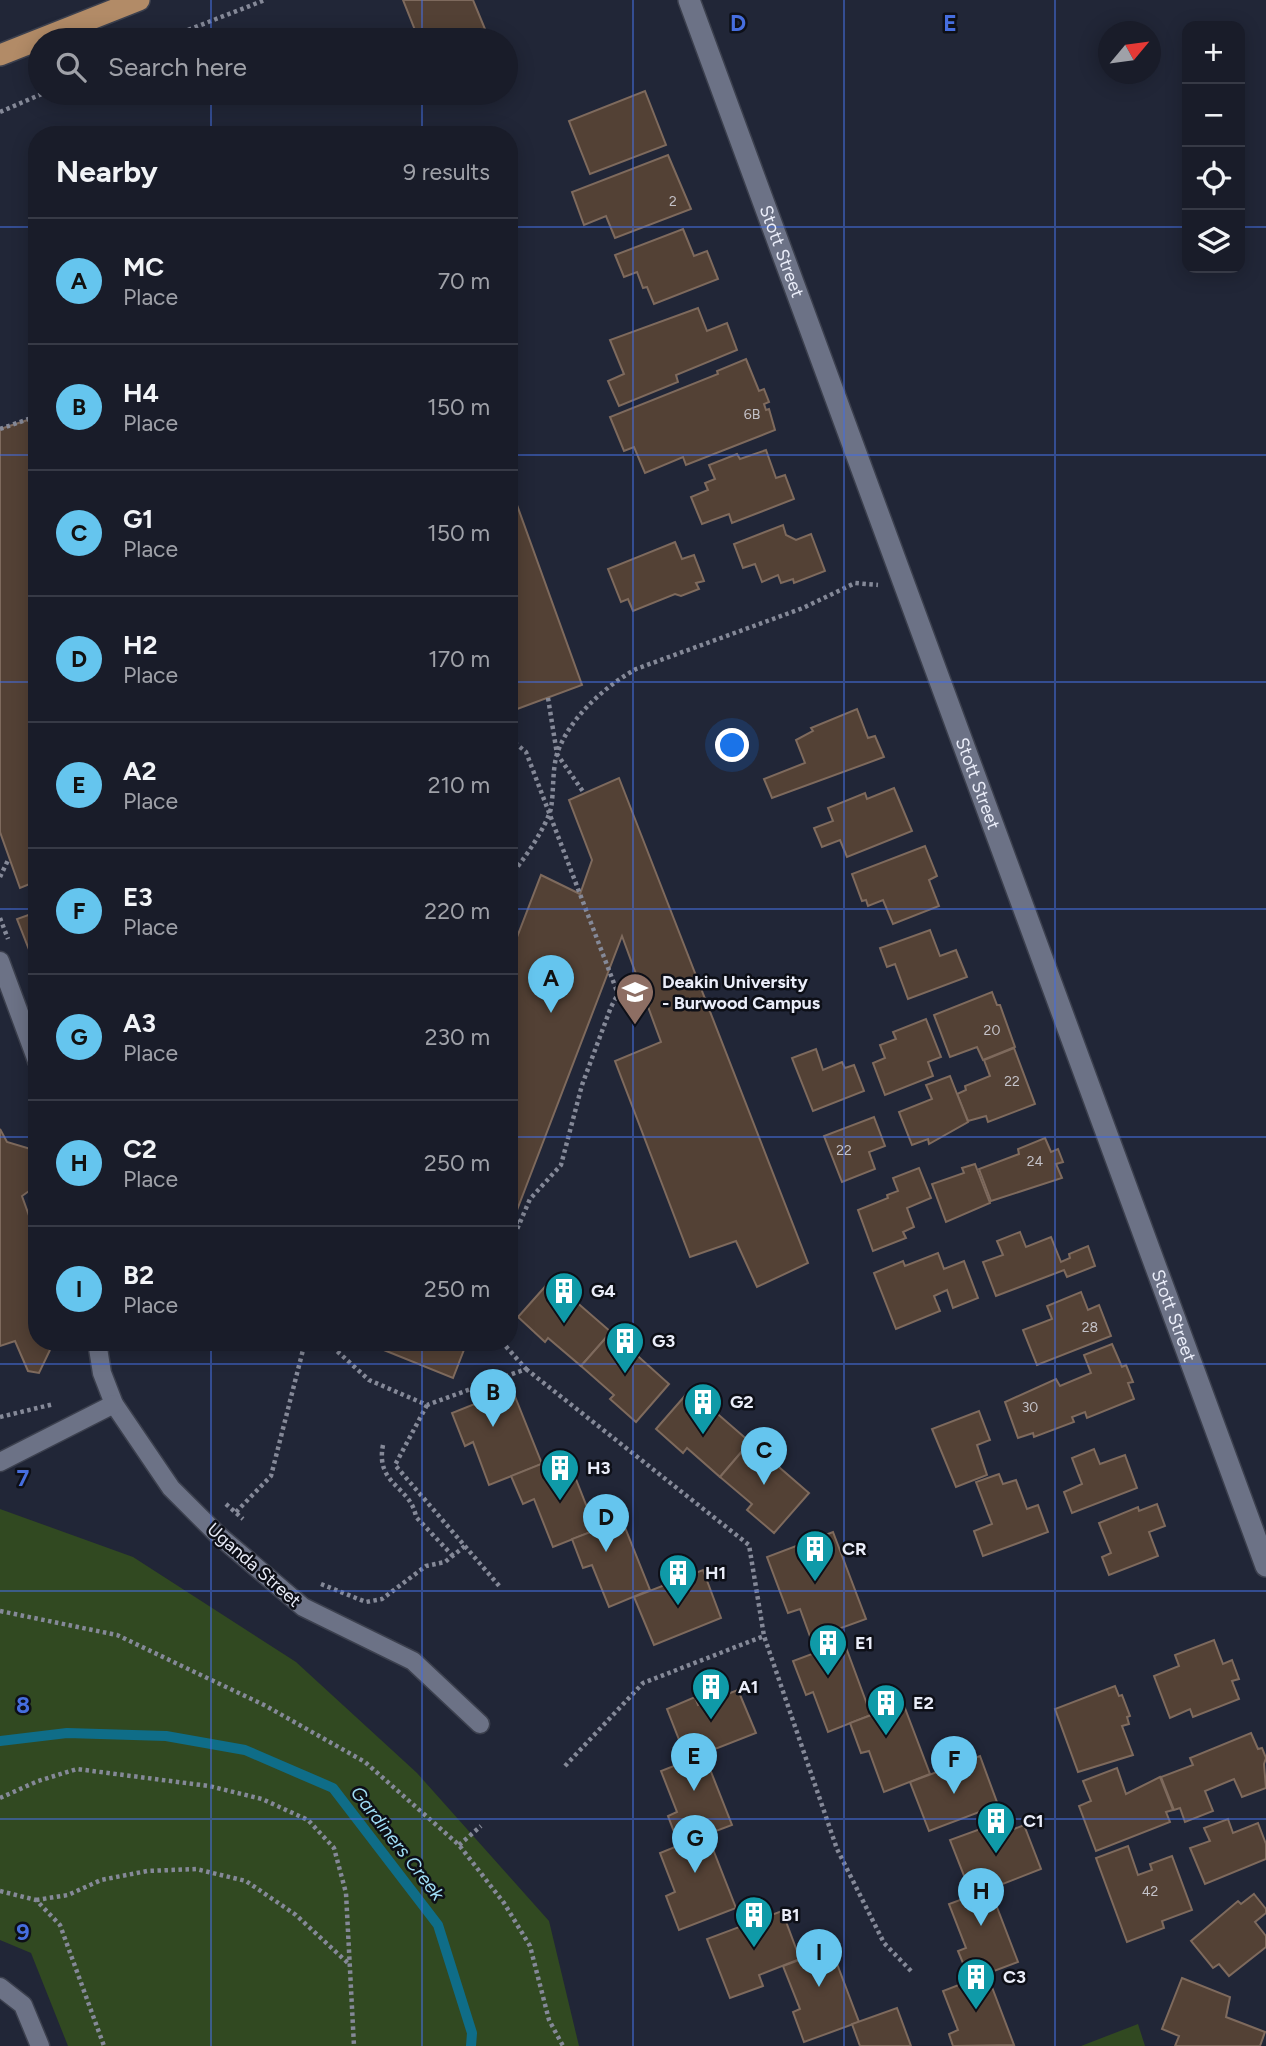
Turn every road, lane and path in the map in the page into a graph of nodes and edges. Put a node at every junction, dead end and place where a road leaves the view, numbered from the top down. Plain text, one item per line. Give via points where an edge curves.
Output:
1 (139, 0) edge
2 (265, 0) edge
3 (689, 0) edge
4 (68, 28) edge
5 (193, 28) edge
6 (28, 44) edge
7 (0, 55) edge
8 (28, 100) edge
9 (0, 112) edge
10 (28, 419) edge
11 (0, 429) edge
12 (903, 587) junction
13 (548, 698) dead end
14 (518, 745) edge
15 (557, 754) junction
16 (584, 793) dead end
17 (550, 812) junction
18 (9, 858) dead end
19 (518, 867) edge
20 (0, 877) edge
21 (0, 961) edge
22 (638, 984) dead end
23 (618, 994) junction
24 (28, 1037) edge
25 (519, 1222) edge
26 (98, 1351) edge
27 (303, 1351) edge
28 (337, 1351) edge
29 (510, 1351) edge
30 (526, 1369) junction
31 (56, 1404) dead end
32 (114, 1404) junction
33 (427, 1405) junction
34 (0, 1417) edge
35 (383, 1445) dead end
36 (0, 1462) edge
37 (236, 1512) junction
38 (245, 1521) dead end
39 (217, 1535) junction
40 (465, 1546) junction
41 (453, 1556) junction
42 (1266, 1566) edge
43 (319, 1584) dead end
44 (501, 1588) dead end
45 (0, 1611) edge
46 (764, 1636) junction
47 (480, 1724) dead end
48 (565, 1766) dead end
49 (0, 1798) edge
50 (481, 1826) dead end
51 (459, 1845) junction
52 (0, 1891) edge
53 (36, 1900) junction
54 (349, 1965) junction
55 (911, 1971) dead end
56 (0, 1987) edge
57 (40, 2046) edge
58 (104, 2046) edge
59 (354, 2046) edge
60 (563, 2046) edge

1 - 4 main road
2 - 5 path
3 - 12 street, Stott Street
6 - 7 main road
8 - 9 path
10 - 11 path
12 - 15 path via 855,583 803,608 636,669 616,680 587,707
12 - 42 street, Stott Street
13 - 15 path
14 - 17 path via 526,752
15 - 16 path
15 - 17 path
17 - 19 path
17 - 23 path
18 - 20 path
21 - 24 lane
22 - 23 path
23 - 25 path via 582,1085 561,1165 530,1199
26 - 32 lane, Uganda Street
27 - 37 path via 271,1476
28 - 33 path via 369,1380
29 - 30 path
30 - 33 path
30 - 46 path via 749,1545
31 - 34 path
32 - 36 lane
32 - 39 lane, Uganda Street via 171,1488
33 - 40 path via 395,1465
35 - 41 path via 380,1461 385,1475
37 - 38 path
37 - 39 path
39 - 47 lane, Uganda Street via 303,1607 413,1661
40 - 41 path
40 - 44 path
41 - 43 path via 426,1566 382,1599 366,1602
45 - 51 path via 117,1635 266,1706 365,1762
46 - 48 path via 643,1683
46 - 55 path via 837,1849 884,1943
49 - 54 path via 78,1769 209,1786 262,1799 308,1820 334,1848 346,1893
50 - 51 path
51 - 60 path via 530,1946 549,2020
52 - 53 path
53 - 54 path via 147,1871 197,1869 246,1881 296,1915
53 - 58 path via 60,1925
54 - 59 path
56 - 57 lane via 23,2005

